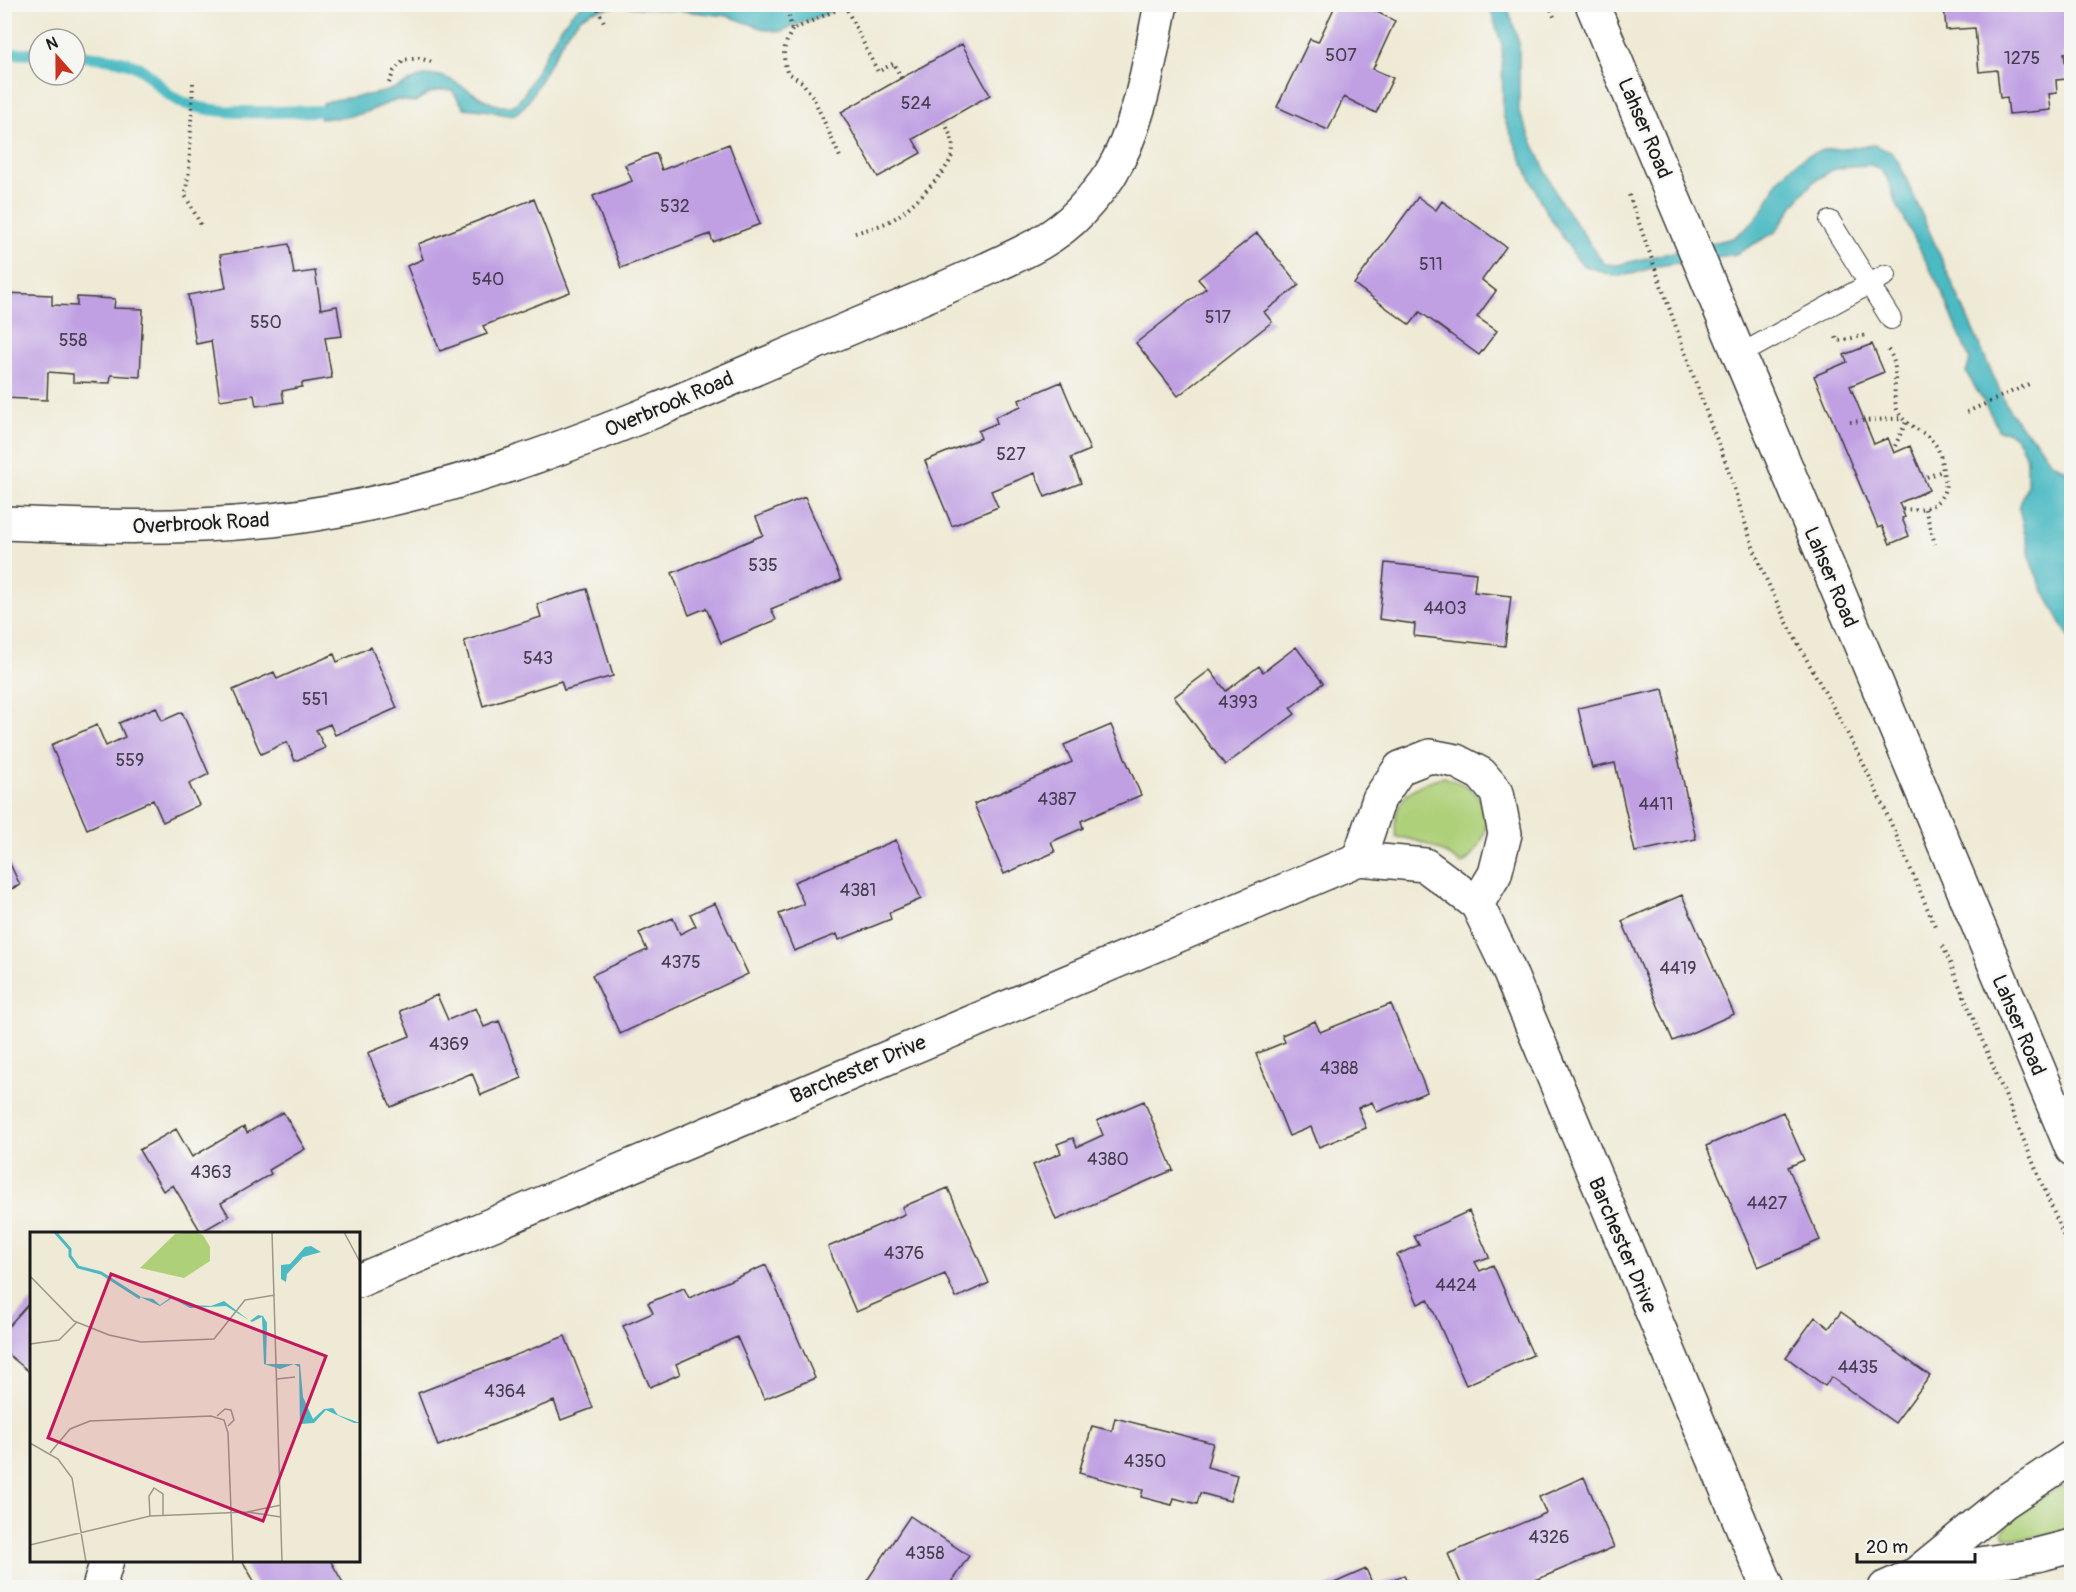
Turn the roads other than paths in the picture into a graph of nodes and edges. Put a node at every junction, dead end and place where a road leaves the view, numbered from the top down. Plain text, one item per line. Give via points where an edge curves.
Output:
1 (1161, 4) edge
2 (1593, 4) edge
3 (1830, 221) dead end
4 (1886, 275) dead end
5 (1868, 285) junction
6 (1884, 326) road end
7 (1739, 355) junction
8 (4, 523) edge
9 (1359, 859) junction
10 (1477, 904) junction
11 (2072, 1149) edge
12 (360, 1280) edge
13 (2072, 1457) edge
14 (2072, 1546) edge
15 (106, 1562) edge
16 (1916, 1574) junction
17 (99, 1587) edge
18 (1768, 1587) edge
19 (1885, 1587) edge

1 - 8 street, Overbrook Road via 1131,130 1110,175 1078,214 1039,245 964,280 571,445 447,484 367,504 273,520 110,527
2 - 7 street, Lahser Road
3 - 5 lane
4 - 5 lane
5 - 6 lane
5 - 7 lane
7 - 11 street, Lahser Road
9 - 10 street, Barchester Drive via 1425,865
9 - 10 street via 1378,799 1400,768 1430,756 1456,761 1480,774 1497,793 1505,834 1495,874
9 - 12 street, Barchester Drive
10 - 18 street, Barchester Drive via 1507,966
13 - 16 street via 2004,1502
14 - 16 street
15 - 17 street
16 - 19 street

